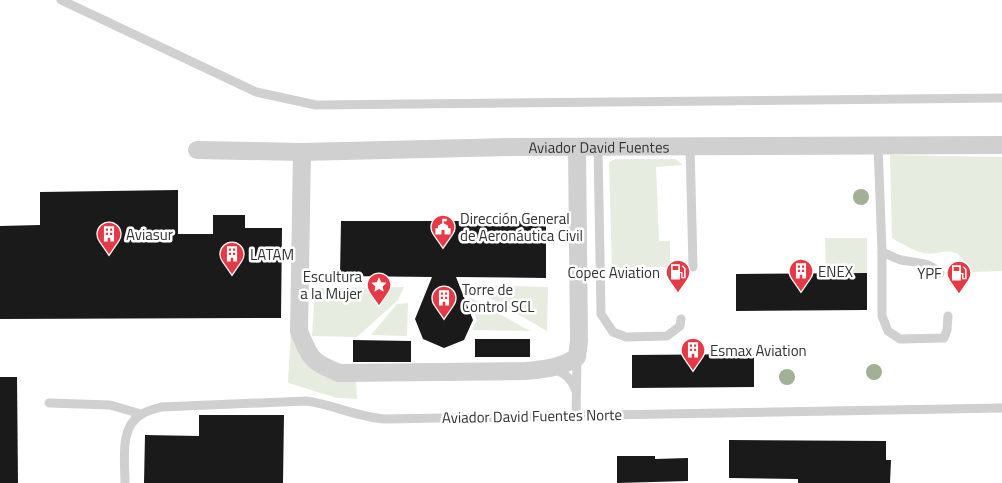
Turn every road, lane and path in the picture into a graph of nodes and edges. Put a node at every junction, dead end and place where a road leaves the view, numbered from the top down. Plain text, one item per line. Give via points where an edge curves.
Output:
1 (61, 0) edge
2 (1002, 98) edge
3 (1002, 144) edge
4 (690, 146) junction
5 (878, 146) junction
6 (576, 147) junction
7 (598, 147) junction
8 (197, 150) dead end
9 (302, 152) junction
10 (882, 252) junction
11 (693, 267) dead end
12 (940, 273) dead end
13 (948, 316) dead end
14 (681, 319) dead end
15 (577, 357) junction
16 (554, 368) junction
17 (576, 396) junction
18 (49, 403) dead end
19 (1002, 408) edge
20 (141, 414) junction
21 (576, 416) junction
22 (125, 483) edge

1 - 2 lane via 256,92 316,105
3 - 5 street, Aviador David Fuentes
4 - 5 street, Aviador David Fuentes
4 - 7 street, Aviador David Fuentes
4 - 11 lane
5 - 10 lane
6 - 7 street, Aviador David Fuentes
6 - 9 street, Aviador David Fuentes
6 - 15 street
7 - 14 lane via 601,314 613,332 626,337 667,336 680,326
8 - 9 street, Aviador David Fuentes
9 - 16 street via 299,331 308,354 316,362 339,373 353,374
10 - 12 lane via 922,262
10 - 13 lane via 882,316 888,331 900,339 944,338
15 - 16 street
15 - 17 lane
16 - 17 lane via 571,379
17 - 21 lane
18 - 20 lane via 110,405
19 - 21 lane, Aviador David Fuentes Norte
20 - 21 lane, Aviador David Fuentes Norte via 161,406 306,401 373,418
20 - 22 lane via 130,427 124,442

